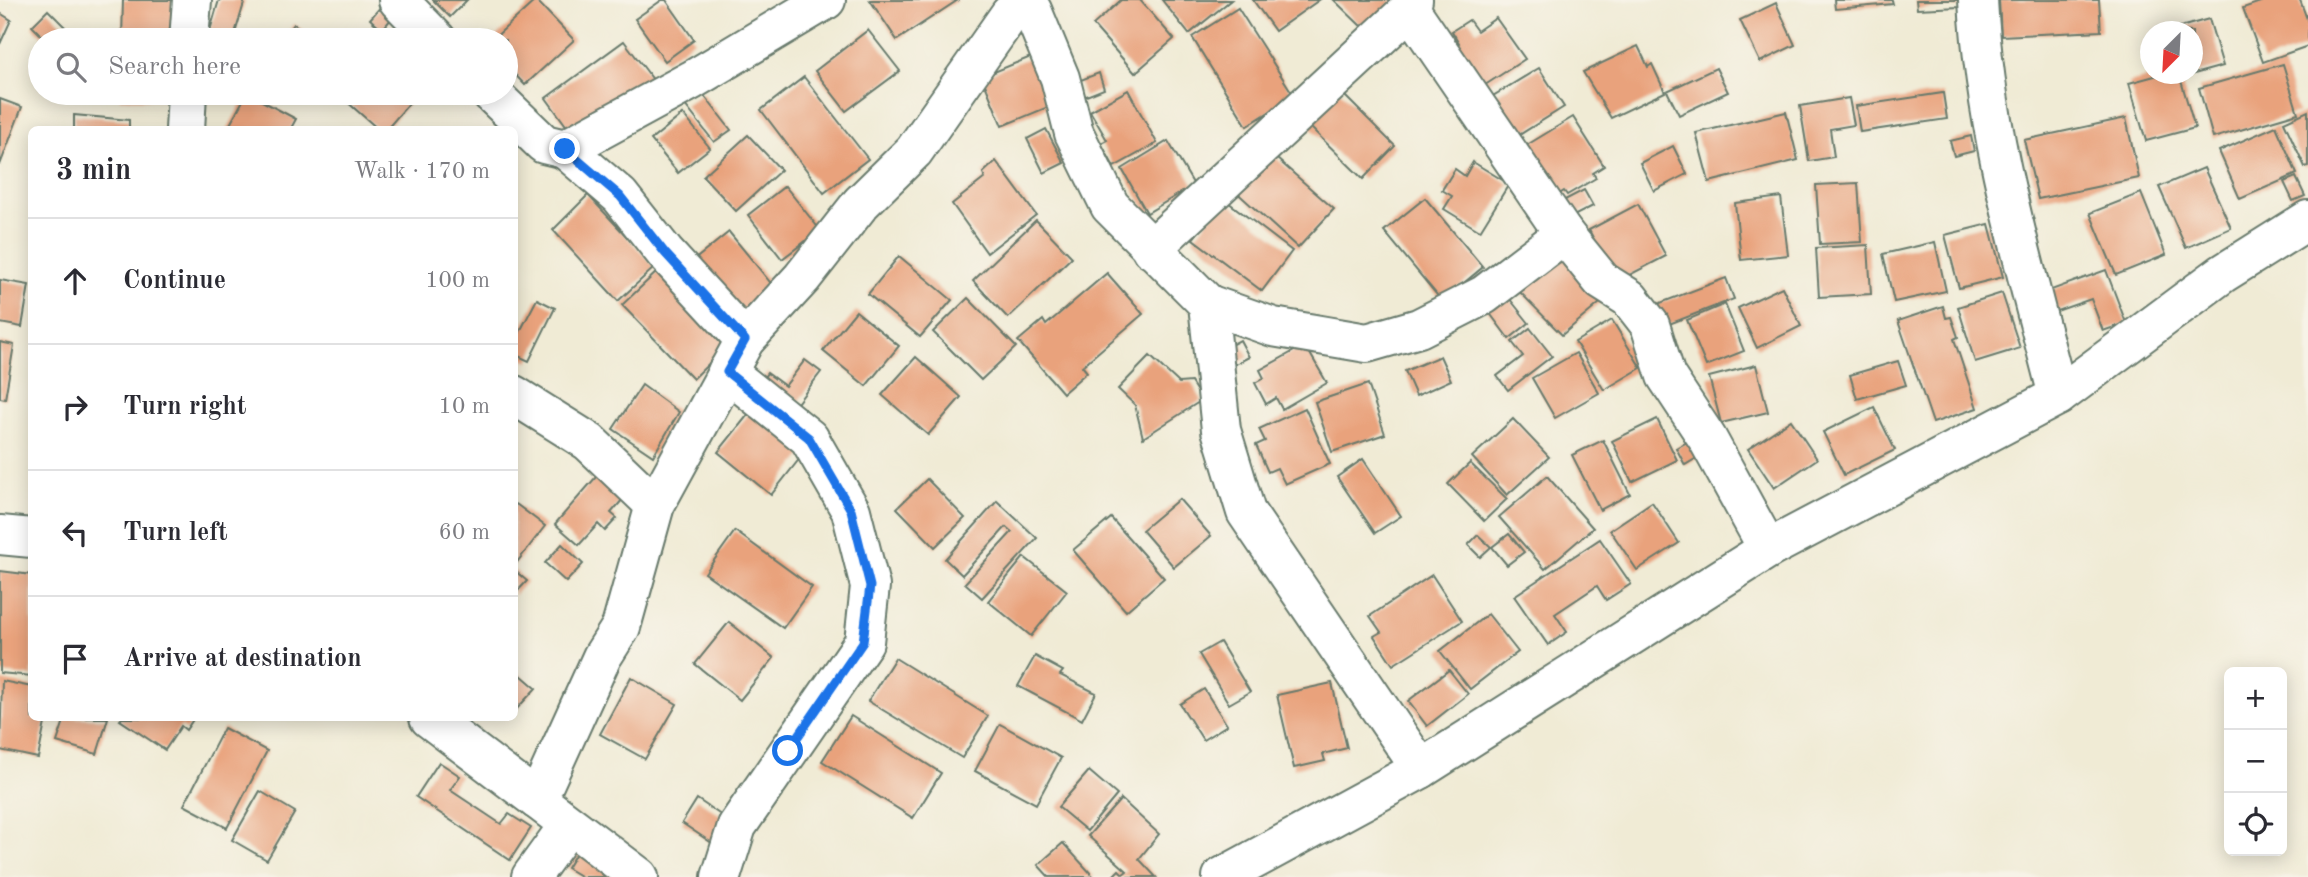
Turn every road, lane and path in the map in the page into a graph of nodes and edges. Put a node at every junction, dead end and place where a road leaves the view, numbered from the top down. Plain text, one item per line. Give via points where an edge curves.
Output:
1 (192, 0) edge
2 (398, 0) edge
3 (826, 0) edge
4 (1978, 0) edge
5 (1412, 4) edge
6 (1019, 6) edge
7 (190, 28) edge
8 (425, 28) edge
9 (187, 105) edge
10 (503, 105) edge
11 (186, 126) edge
12 (565, 149) junction
13 (2308, 220) edge
14 (1564, 234) junction
15 (1151, 249) junction
16 (1208, 304) junction
17 (736, 356) junction
18 (2058, 396) junction
19 (518, 398) edge
20 (655, 505) junction
21 (0, 535) edge
22 (28, 538) edge
23 (1768, 549) junction
24 (433, 721) edge
25 (1421, 769) junction
26 (537, 800) junction
27 (568, 826) junction
28 (531, 877) edge
29 (639, 877) edge
30 (721, 877) edge
31 (1222, 877) edge

1 - 7 street
2 - 8 street
3 - 12 street
4 - 18 street via 1984,75 1998,155
5 - 14 street
5 - 15 street
6 - 15 street via 1060,78 1074,133 1110,206
6 - 17 street via 914,151 861,203
9 - 11 street
10 - 12 street via 544,144
12 - 17 street via 620,196
13 - 18 street via 2222,274
14 - 16 street via 1483,295 1419,328 1367,343 1273,327
14 - 23 street via 1602,281 1629,298 1650,326 1666,376 1707,438
15 - 16 street
16 - 25 street via 1221,430 1246,512
17 - 20 street
17 - 30 street via 809,438 851,510 870,586 863,642 737,826
18 - 23 street
19 - 20 street via 589,442
20 - 26 street via 621,626 602,657
21 - 22 street
23 - 25 street
24 - 26 street
25 - 31 street
26 - 27 street
27 - 28 street
27 - 29 street

